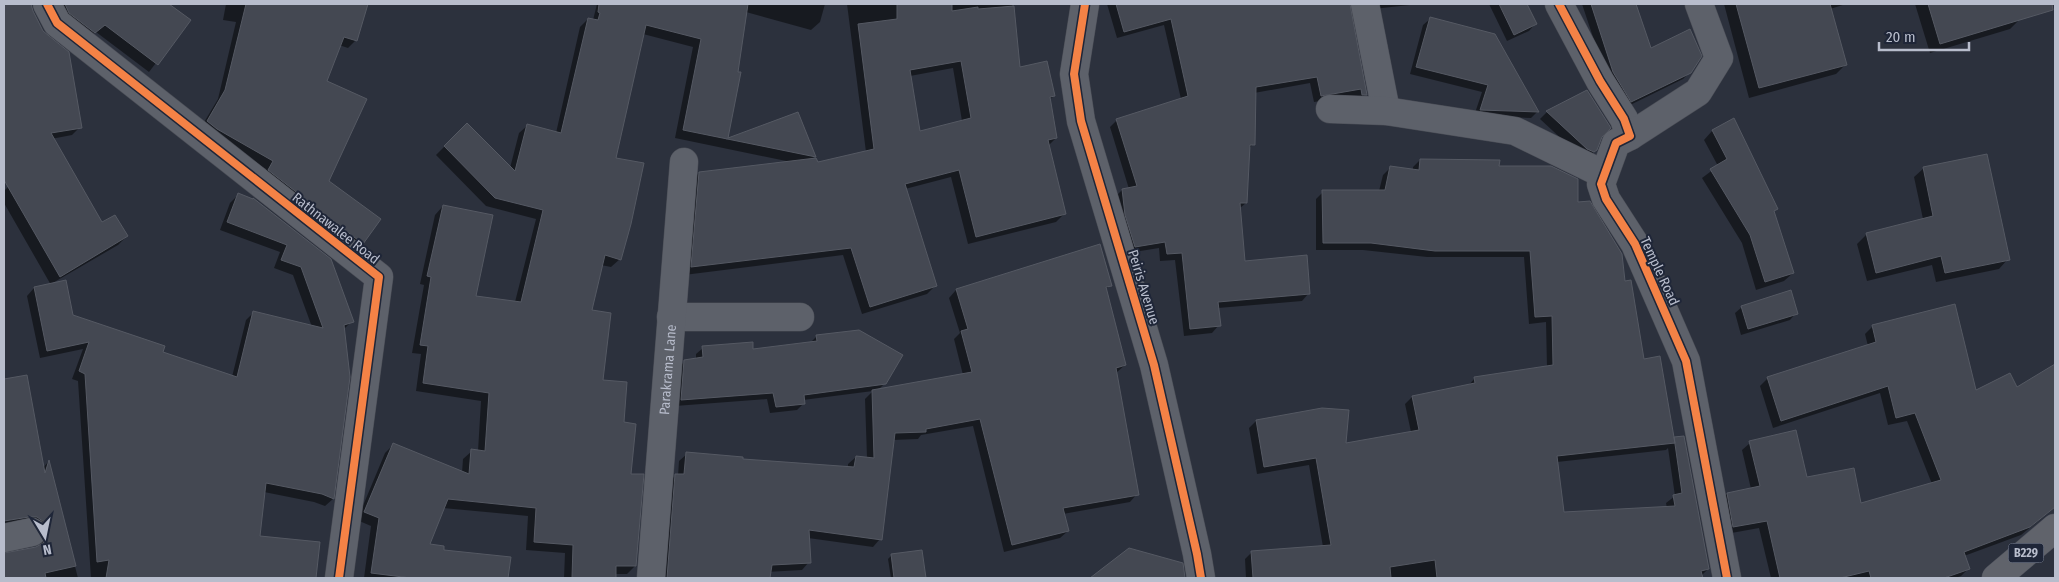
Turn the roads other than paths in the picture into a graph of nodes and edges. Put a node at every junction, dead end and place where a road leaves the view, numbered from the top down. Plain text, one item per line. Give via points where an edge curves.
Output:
1 (47, 4) edge
2 (1085, 4) edge
3 (1366, 4) edge
4 (1559, 4) edge
5 (1699, 4) edge
6 (1330, 109) dead end
7 (1386, 111) junction
8 (1630, 136) junction
9 (684, 162) dead end
10 (1603, 174) junction
11 (671, 317) junction
12 (800, 317) dead end
13 (2055, 528) edge
14 (32, 532) dead end
15 (4, 538) edge
16 (339, 578) edge
17 (651, 578) edge
18 (1200, 578) edge
19 (1727, 578) edge
20 (1996, 578) edge

1 - 16 street, Rathnawalee Road via 57,23 379,277
2 - 18 street, Peiris Avenue via 1074,74 1081,121 1154,365
3 - 7 street
4 - 8 street via 1624,119
5 - 8 street, Temple Road via 1719,58 1698,92
6 - 7 street
7 - 10 street via 1515,131
8 - 10 street, Temple Road via 1616,143
9 - 11 street, Parakrama Lane
10 - 19 street, Temple Road via 1600,184 1606,198 1635,244 1686,361
11 - 12 street
11 - 17 street, Parakrama Lane
13 - 20 main road, B229
14 - 15 street

